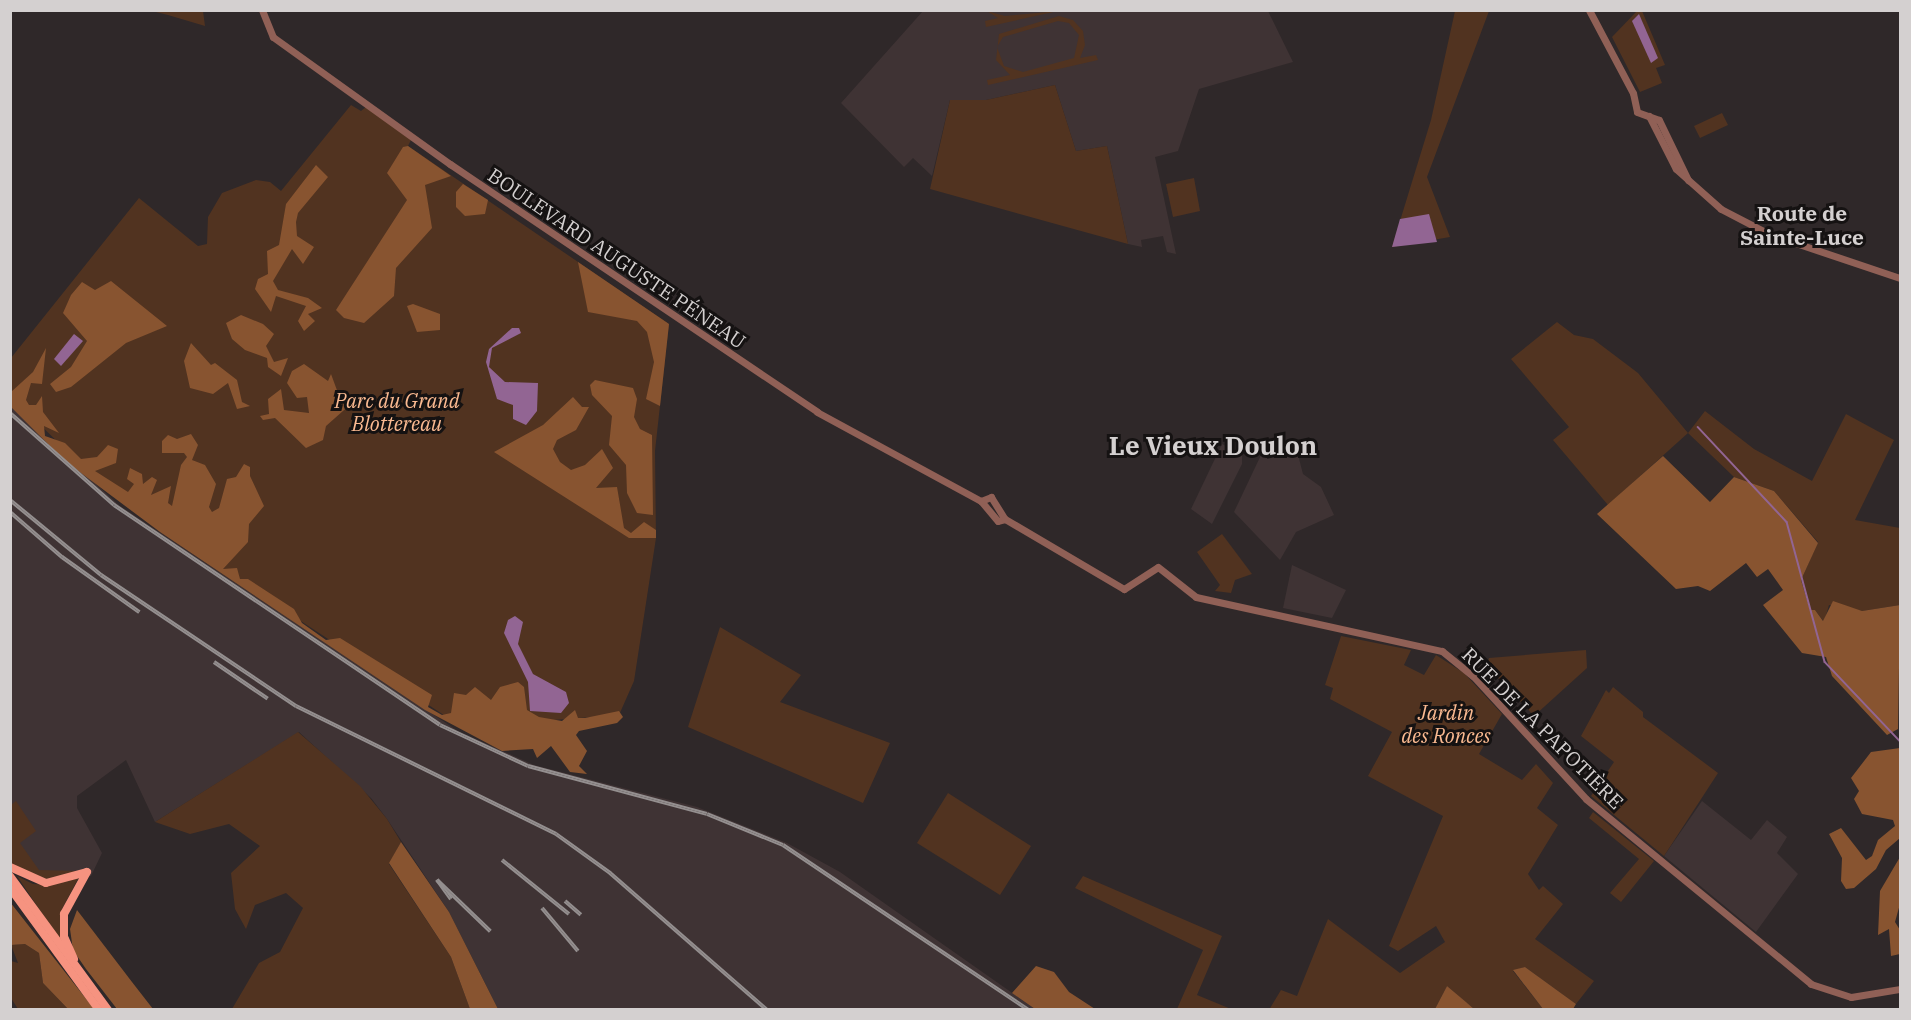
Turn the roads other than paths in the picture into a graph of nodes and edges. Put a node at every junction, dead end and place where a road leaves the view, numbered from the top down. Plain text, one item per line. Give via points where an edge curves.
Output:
1 (262, 10) edge
2 (1589, 10) edge
3 (1900, 278) edge
4 (1124, 589) joint
5 (10, 867) edge
6 (10, 876) edge
7 (10, 888) edge
8 (1900, 989) edge
9 (99, 1010) edge
10 (110, 1010) edge

1 - 4 street, BOULEVARD AUGUSTE PÉNEAU via 279,42 712,344 817,412 981,501 987,496 997,514
2 - 3 street via 1633,93 1637,111 1659,120 1688,180 1713,204 1753,228
4 - 8 street, RUE DE LA PAPOTIÈRE via 1158,567 1184,590 1217,603 1442,651 1473,676 1586,799 1811,984 1851,997
5 - 10 main road via 27,879 46,882 87,872 66,904 63,929 73,958
6 - 10 main road
7 - 9 main road

